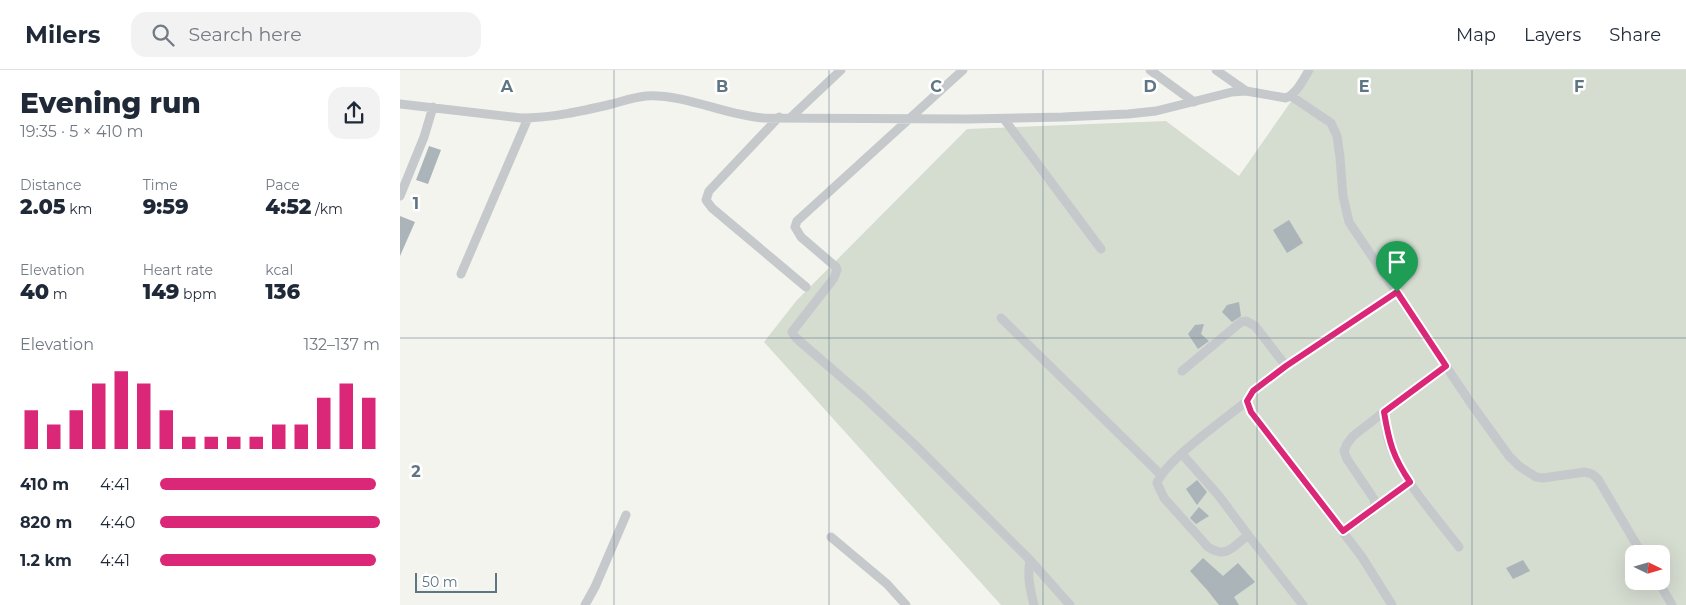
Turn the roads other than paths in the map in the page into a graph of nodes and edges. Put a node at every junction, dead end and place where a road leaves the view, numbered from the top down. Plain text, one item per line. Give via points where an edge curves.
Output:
1 (841, 70) edge
2 (963, 70) edge
3 (1150, 70) edge
4 (1216, 70) edge
5 (1309, 70) edge
6 (1246, 91) junction
7 (1291, 96) junction
8 (1194, 102) junction
9 (400, 104) edge
10 (433, 107) junction
11 (528, 118) junction
12 (779, 118) junction
13 (790, 118) junction
14 (908, 119) junction
15 (1004, 119) junction
16 (400, 196) edge
17 (1101, 249) dead end
18 (461, 274) dead end
19 (806, 287) dead end
20 (1397, 292) junction
21 (1001, 318) dead end
22 (1286, 366) junction
23 (1446, 366) junction
24 (1182, 371) dead end
25 (1247, 401) junction
26 (1384, 412) junction
27 (1182, 454) junction
28 (1160, 475) junction
29 (1410, 482) junction
30 (1373, 509) junction
31 (626, 514) dead end
32 (1343, 531) junction
33 (1248, 535) junction
34 (832, 536) dead end
35 (1637, 545) edge
36 (1459, 547) dead end
37 (1030, 560) junction
38 (1663, 590) edge
39 (585, 605) edge
40 (906, 605) edge
41 (1034, 605) edge
42 (1070, 605) edge
43 (1303, 605) edge
44 (1392, 605) edge
45 (1672, 605) edge

1 - 13 street
2 - 14 street
3 - 8 street
4 - 6 street
5 - 7 street
6 - 7 street via 1280,98
6 - 8 street
7 - 20 street via 1331,123 1337,136 1342,196 1349,222
8 - 15 street via 1128,114
9 - 10 street
10 - 11 street
10 - 16 street
11 - 12 street via 557,116 646,96 678,98 751,117
11 - 18 street
12 - 13 street
12 - 19 street via 709,191 706,200
13 - 14 street
14 - 15 street
14 - 37 street via 797,221 795,227 801,237 837,270 792,332 863,396
15 - 17 street
20 - 22 street
20 - 23 street
21 - 28 street
22 - 24 street via 1254,326 1246,321
22 - 25 street via 1253,391
23 - 26 street
23 - 35 street via 1509,456 1536,477 1592,474
25 - 27 street
25 - 32 street via 1251,412
26 - 29 street via 1392,450
26 - 30 street via 1353,436 1344,451 1374,499
27 - 28 street
27 - 33 street
28 - 33 street via 1157,483 1164,498 1208,547 1223,553
29 - 30 street
29 - 36 street
30 - 32 street
31 - 39 street
32 - 44 street
33 - 43 street
34 - 40 street
37 - 41 street via 1029,588
37 - 42 street
38 - 45 street

